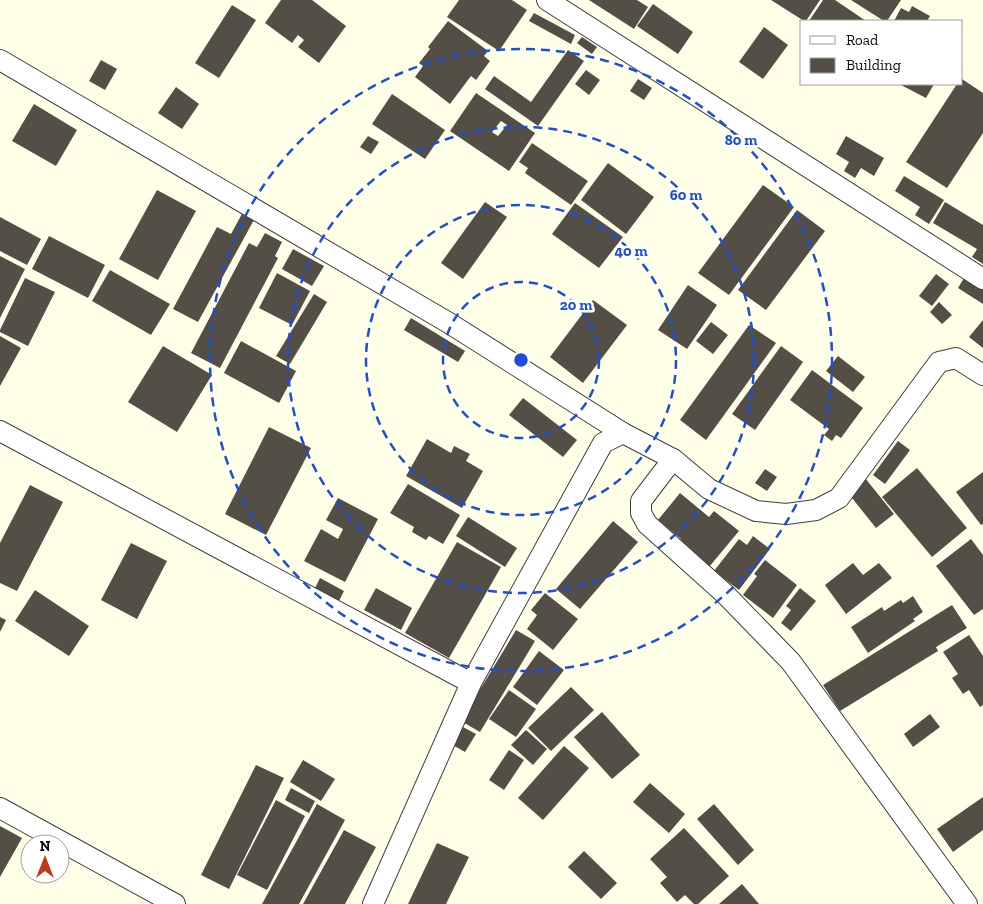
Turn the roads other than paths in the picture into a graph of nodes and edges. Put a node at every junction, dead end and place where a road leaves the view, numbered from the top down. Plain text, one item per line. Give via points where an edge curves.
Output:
1 (547, 0) edge
2 (0, 60) edge
3 (983, 279) edge
4 (983, 375) edge
5 (0, 431) edge
6 (623, 433) junction
7 (673, 460) junction
8 (471, 683) junction
9 (0, 808) edge
10 (175, 904) edge
11 (373, 904) edge
12 (967, 904) edge

1 - 3 street
2 - 6 street via 449,323
4 - 7 street via 956,358 939,362 839,498 816,510 786,514 756,511 709,489
5 - 8 street
6 - 7 street
6 - 8 street via 603,443
7 - 12 street via 641,501 642,513 648,524 725,594 791,662
8 - 11 street
9 - 10 street

